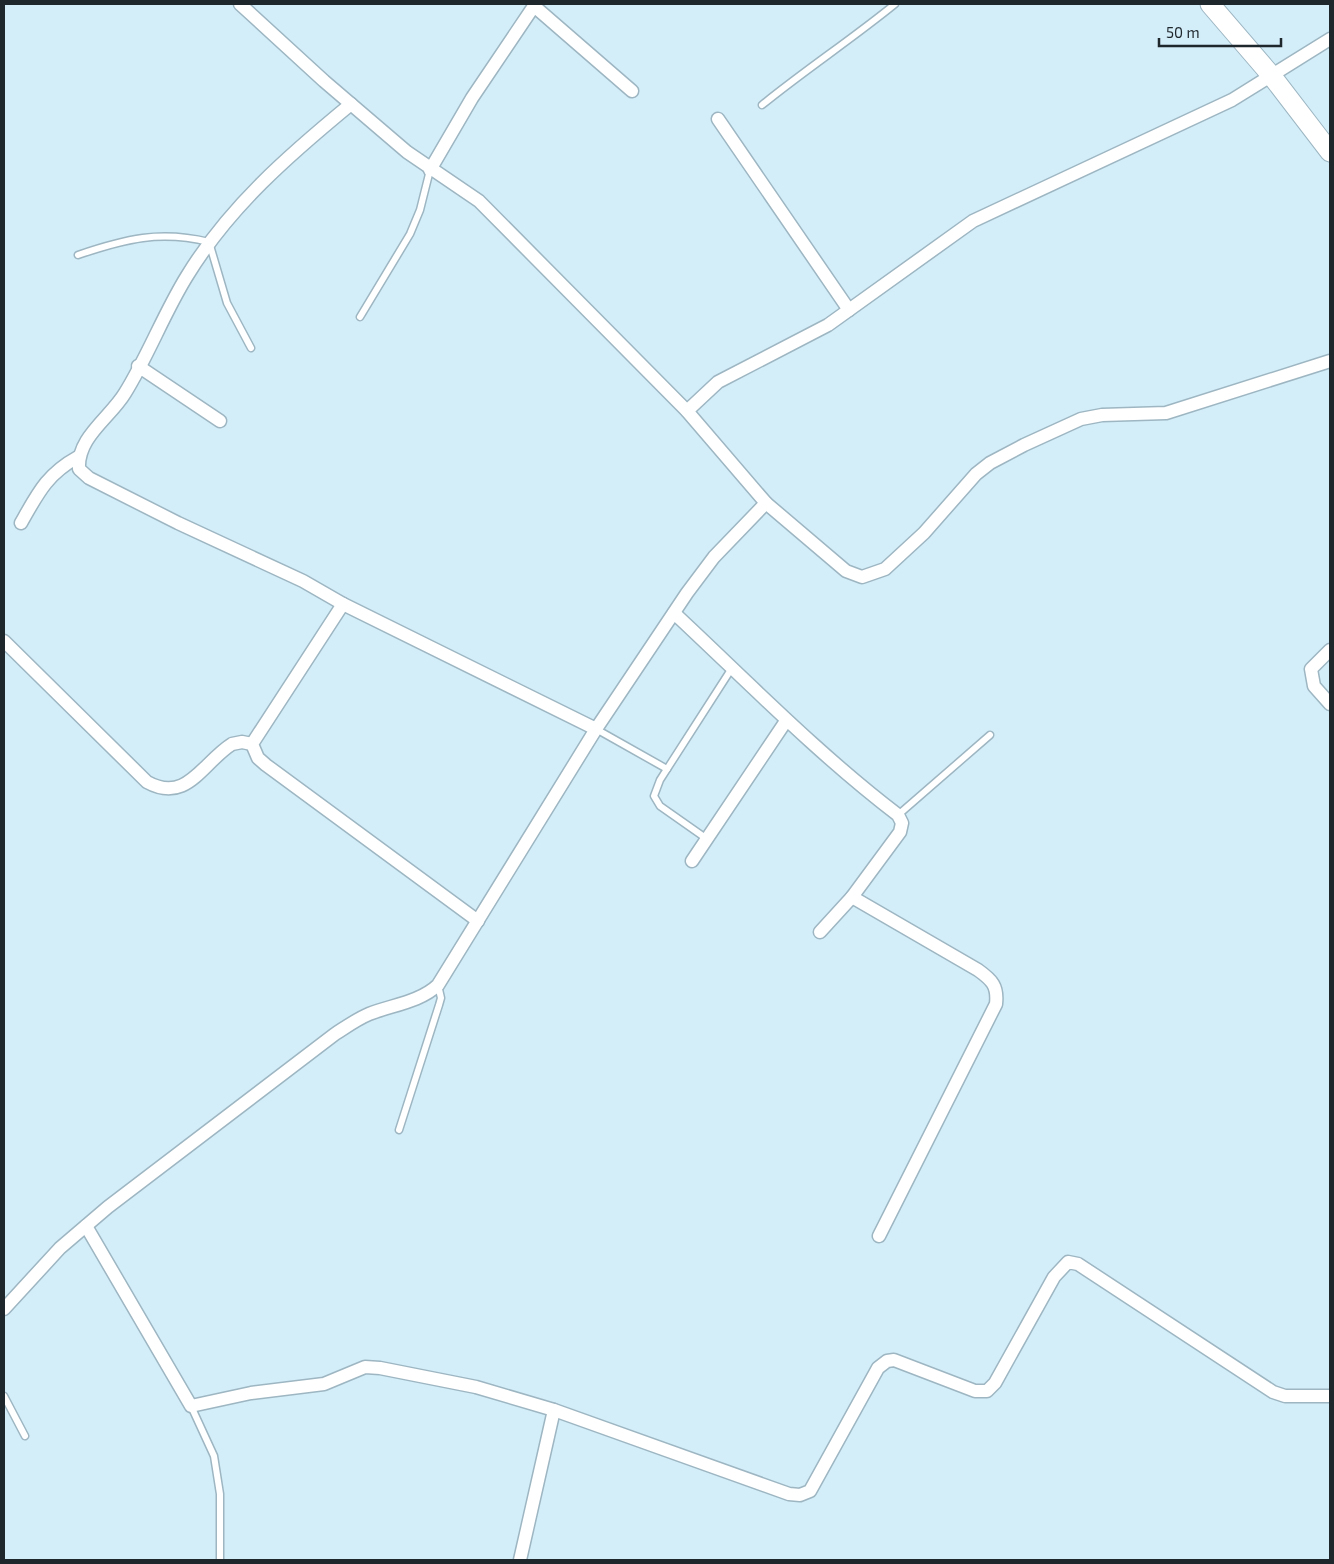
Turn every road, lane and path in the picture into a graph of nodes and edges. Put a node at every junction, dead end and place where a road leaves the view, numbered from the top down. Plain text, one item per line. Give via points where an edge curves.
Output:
1 (240, 4) edge
2 (534, 4) edge
3 (896, 4) edge
4 (1210, 4) edge
5 (1330, 39) edge
6 (1271, 75) junction
7 (632, 91) dead end
8 (351, 104) junction
9 (762, 105) dead end
10 (718, 119) dead end
11 (1330, 152) edge
12 (430, 170) junction
13 (209, 242) junction
14 (78, 256) dead end
15 (849, 310) junction
16 (360, 317) dead end
17 (251, 348) dead end
18 (1330, 361) edge
19 (138, 366) junction
20 (687, 411) junction
21 (220, 421) dead end
22 (78, 457) junction
23 (766, 503) junction
24 (21, 524) dead end
25 (343, 604) junction
26 (674, 613) junction
27 (4, 641) edge
28 (1330, 650) edge
29 (732, 668) junction
30 (1330, 704) edge
31 (786, 721) junction
32 (596, 729) junction
33 (990, 735) dead end
34 (252, 744) junction
35 (667, 769) junction
36 (898, 815) junction
37 (706, 839) junction
38 (692, 861) dead end
39 (852, 898) junction
40 (478, 921) junction
41 (820, 932) dead end
42 (438, 985) junction
43 (400, 1130) dead end
44 (86, 1226) junction
45 (879, 1236) dead end
46 (4, 1309) edge
47 (4, 1396) edge
48 (1330, 1396) edge
49 (191, 1406) junction
50 (554, 1410) junction
51 (25, 1436) dead end
52 (220, 1560) edge
53 (520, 1560) edge

1 - 8 street
2 - 7 street
2 - 12 street via 472,98
3 - 9 lane
4 - 6 street
5 - 6 street
6 - 11 street
6 - 15 street via 1232,100 973,221
8 - 12 street
8 - 13 street via 293,152 247,197
10 - 15 street
12 - 16 lane via 410,234
12 - 20 street via 479,201
13 - 14 lane via 184,236 134,238
13 - 17 lane via 227,303
13 - 19 street via 170,304
15 - 20 street via 802,340 718,382
18 - 23 street via 1166,413 1102,415 1081,419 1024,445 976,474 924,533 884,570 862,577 846,571
19 - 21 street
19 - 22 street via 124,394 84,443
20 - 23 street
22 - 24 street via 61,466 42,485
22 - 25 street via 79,468 89,478 303,581
23 - 26 street via 714,557
25 - 32 street
25 - 34 street
26 - 29 street
26 - 32 street
27 - 34 street via 146,782 156,788 180,788 232,744
28 - 30 street via 1311,669 1314,686
29 - 31 street
29 - 35 lane
31 - 36 street
31 - 37 street
32 - 35 lane
32 - 40 street
33 - 36 lane
34 - 40 street via 266,766
35 - 37 lane via 654,796 660,806
36 - 39 street via 902,822 900,832
37 - 38 street
39 - 41 street
39 - 45 street via 978,970 993,981 997,994 996,1004
40 - 42 street
42 - 43 lane via 441,998
42 - 44 street via 431,992 368,1014 336,1034
44 - 46 street via 60,1248
44 - 49 street
47 - 51 lane
48 - 50 street via 1285,1396 1273,1392 1078,1264 1068,1262 1054,1277 995,1384 988,1391 975,1391 894,1360 887,1361 878,1368 810,1491 800,1495 789,1494
49 - 50 street via 251,1393 324,1384 365,1367 467,1385
49 - 52 lane via 214,1456 220,1494
50 - 53 street

